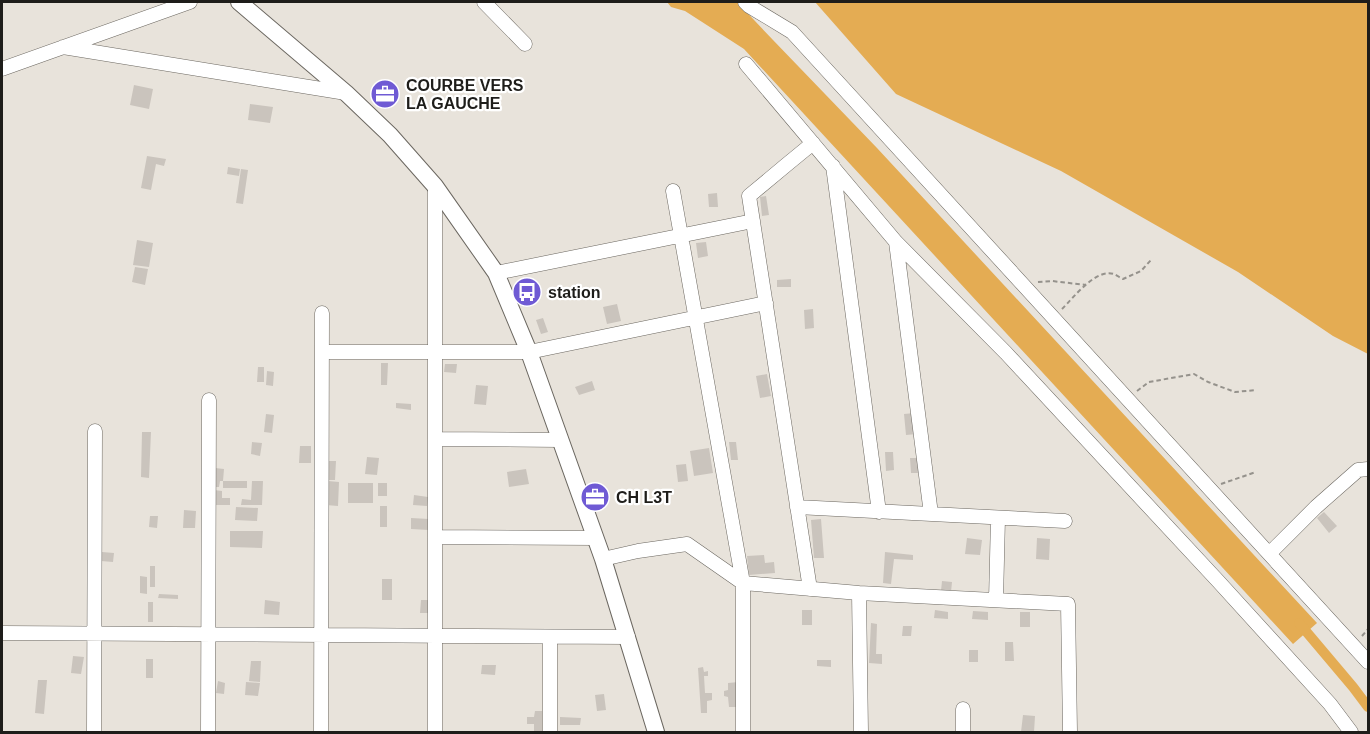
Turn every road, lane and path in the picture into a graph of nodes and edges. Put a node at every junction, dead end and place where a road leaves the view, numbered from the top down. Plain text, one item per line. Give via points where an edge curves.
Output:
1 (190, 2) edge
2 (239, 2) edge
3 (484, 2) edge
4 (745, 2) edge
5 (525, 44) dead end
6 (63, 47) junction
7 (746, 64) dead end
8 (2, 69) edge
9 (346, 93) junction
10 (813, 143) junction
11 (833, 166) junction
12 (435, 186) junction
13 (673, 191) dead end
14 (753, 220) junction
15 (681, 235) junction
16 (896, 242) junction
17 (1151, 260) dead end
18 (496, 273) junction
19 (1023, 284) junction
20 (1086, 285) junction
21 (766, 303) junction
22 (322, 313) dead end
23 (1054, 317) junction
24 (696, 318) junction
25 (322, 352) junction
26 (529, 352) junction
27 (435, 353) junction
28 (1256, 390) dead end
29 (1128, 398) junction
30 (209, 400) dead end
31 (95, 432) dead end
32 (435, 439) junction
33 (561, 440) junction
34 (1368, 469) edge
35 (1256, 472) dead end
36 (1210, 488) junction
37 (797, 507) junction
38 (879, 512) junction
39 (931, 514) junction
40 (998, 518) junction
41 (1065, 521) dead end
42 (435, 537) junction
43 (596, 538) junction
44 (1270, 553) junction
45 (603, 559) junction
46 (743, 583) junction
47 (810, 589) junction
48 (859, 593) junction
49 (996, 600) junction
50 (2, 633) edge
51 (94, 634) junction
52 (208, 635) junction
53 (321, 635) junction
54 (435, 636) junction
55 (550, 637) junction
56 (628, 637) junction
57 (1368, 662) edge
58 (963, 709) dead end
59 (94, 732) edge
60 (208, 732) edge
61 (321, 732) edge
62 (435, 732) edge
63 (550, 732) edge
64 (656, 732) edge
65 (743, 732) edge
66 (861, 732) edge
67 (963, 732) edge
68 (1070, 732) edge
69 (1351, 732) edge

1 - 6 street
2 - 9 main road
3 - 5 street
4 - 19 street via 792,32
6 - 8 street
6 - 9 street
7 - 10 street
9 - 12 main road
10 - 11 street
10 - 14 street via 750,196
11 - 16 street
11 - 38 street
12 - 18 main road
12 - 27 street
13 - 15 street
14 - 15 street
14 - 21 street
15 - 18 street
15 - 24 street
16 - 39 street
16 - 69 street via 1006,352
17 - 20 path via 1142,272 1123,279 1113,274 1099,275
18 - 26 main road
19 - 20 path via 1052,281
19 - 23 street
20 - 23 path
21 - 24 street
21 - 37 street
22 - 25 street
23 - 29 street
24 - 26 street
24 - 46 street
25 - 27 street
25 - 53 street
26 - 27 street
26 - 33 main road
27 - 32 street
28 - 29 path via 1235,392 1194,374 1149,382
29 - 36 street
30 - 52 street
31 - 51 street
32 - 33 street
32 - 42 street
33 - 43 main road
34 - 44 street via 1359,470
35 - 36 path
36 - 44 street
37 - 38 street
37 - 47 street
38 - 39 street
39 - 40 street
40 - 41 street
40 - 49 street
42 - 43 street
42 - 54 street
43 - 45 main road
44 - 57 street
45 - 46 street via 687,544
45 - 56 main road
46 - 47 street
46 - 65 street
47 - 48 street
48 - 49 street
48 - 66 street
49 - 68 street via 1068,604
50 - 51 street
51 - 52 street
51 - 59 street
52 - 53 street
52 - 60 street
53 - 54 street
53 - 61 street
54 - 55 street
54 - 62 street
55 - 56 street
55 - 63 street
56 - 64 main road
58 - 67 street

